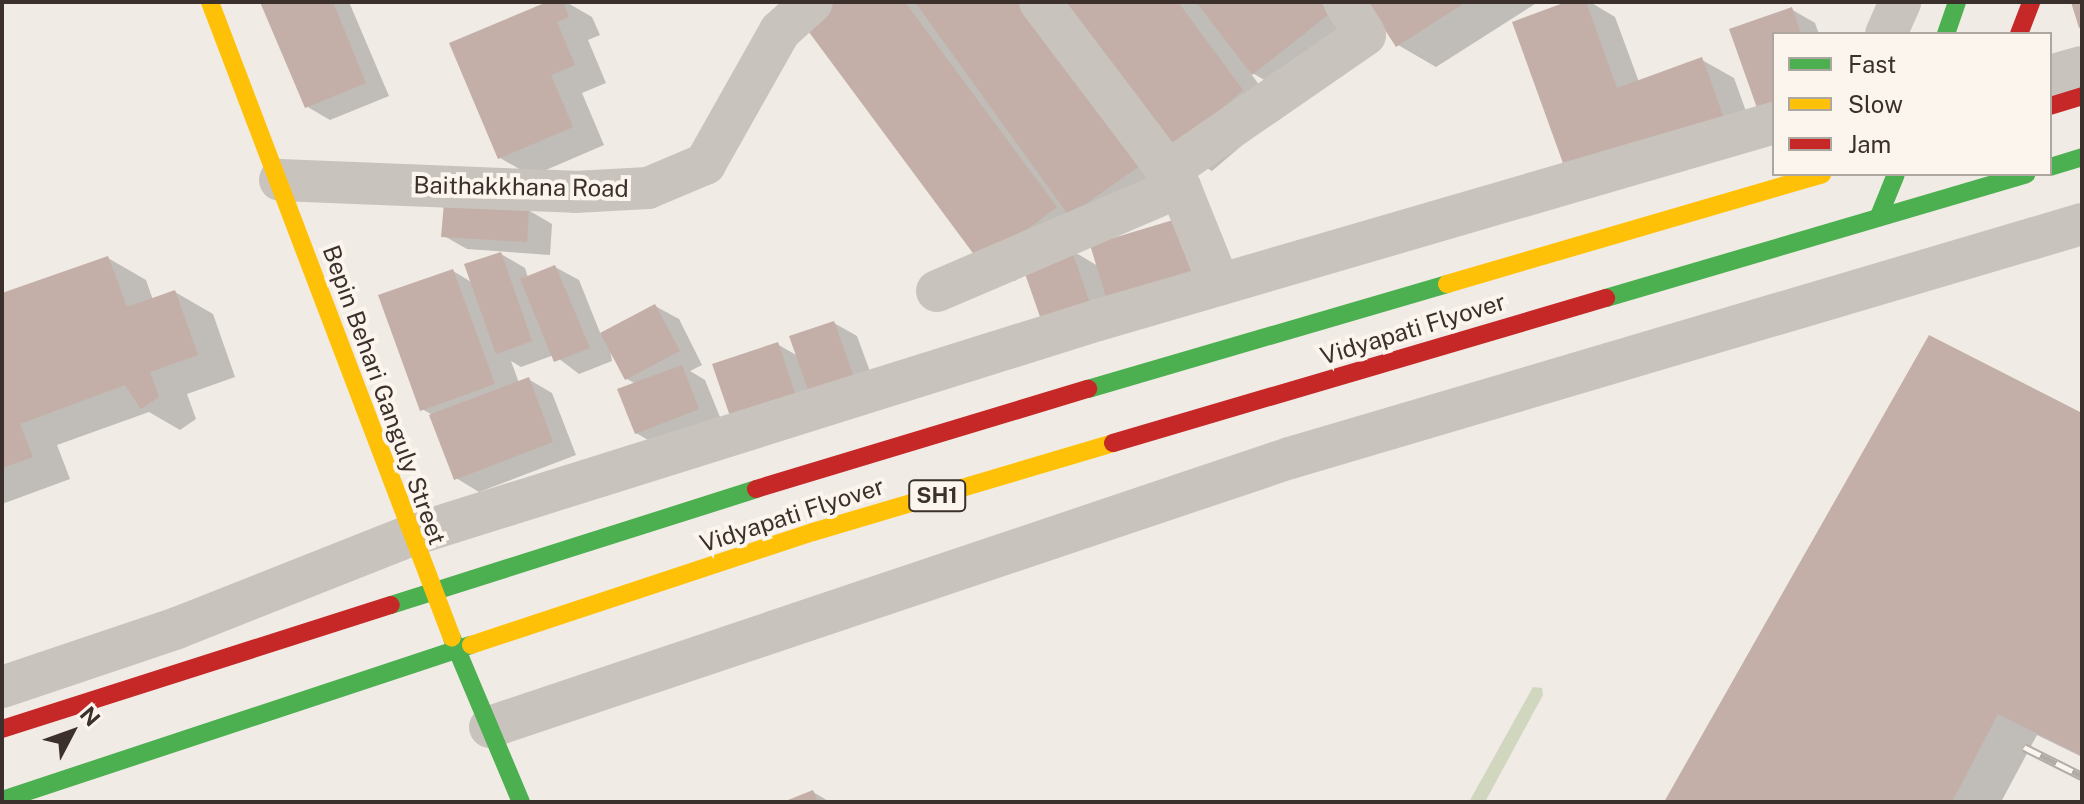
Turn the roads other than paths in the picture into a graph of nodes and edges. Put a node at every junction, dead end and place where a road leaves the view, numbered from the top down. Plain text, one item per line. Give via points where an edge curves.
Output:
1 (210, 2) edge
2 (812, 2) edge
3 (1040, 2) edge
4 (1344, 2) edge
5 (1957, 2) edge
6 (2031, 2) edge
7 (2046, 2) edge
8 (1947, 32) edge
9 (2020, 32) edge
10 (2036, 32) edge
11 (2082, 67) edge
12 (2052, 75) edge
13 (2082, 96) edge
14 (2052, 105) edge
15 (1772, 124) edge
16 (2082, 157) edge
17 (2052, 166) edge
18 (1815, 176) edge
19 (1895, 176) edge
20 (1966, 176) edge
21 (2019, 176) edge
22 (1174, 179) junction
23 (280, 180) junction
24 (1959, 194) junction
25 (1879, 216) junction
26 (2082, 224) edge
27 (1219, 284) junction
28 (937, 291) dead end
29 (409, 536) junction
30 (2, 687) edge
31 (490, 727) junction
32 (2, 729) edge
33 (2, 800) edge
34 (521, 802) edge

1 - 23 main road, Bepin Behari Ganguly Street
2 - 23 street, Baithakkhana Road via 780,31 705,164 648,188 575,192
3 - 22 street
4 - 22 street via 1365,35
5 - 8 main road
6 - 9 main road
7 - 10 street
11 - 12 street
13 - 14 main road
15 - 27 street
16 - 17 main road
18 - 32 main road, Vidyapati Flyover via 871,452
19 - 25 main road
20 - 24 main road
21 - 24 main road, Vidyapati Flyover / SH1
22 - 27 street
22 - 28 street
23 - 29 main road, Bepin Behari Ganguly Street
24 - 25 main road, Vidyapati Flyover / SH1
25 - 33 main road, Vidyapati Flyover / SH1 via 813,532
26 - 31 street via 1290,458
27 - 29 street
29 - 30 street via 177,628
29 - 31 main road, Bepin Behari Ganguly Street
31 - 34 main road, Bepin Behari Ganguly Street

